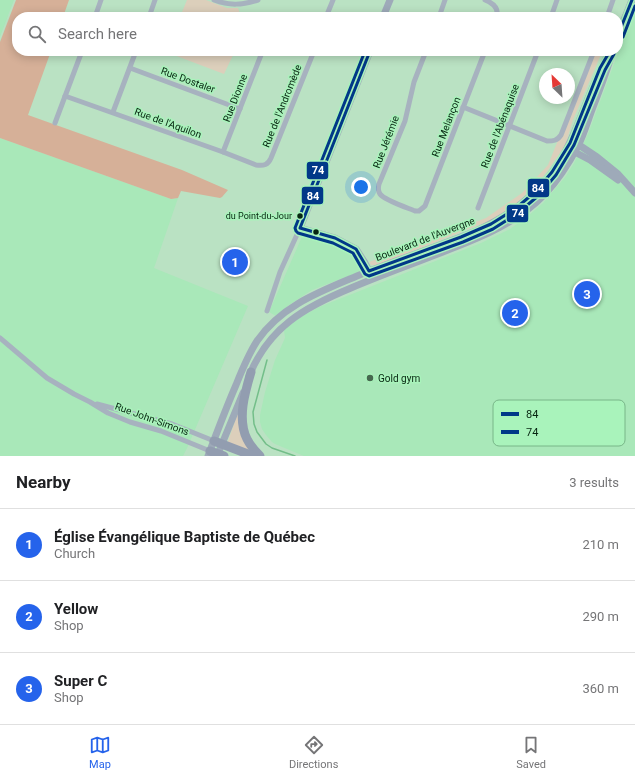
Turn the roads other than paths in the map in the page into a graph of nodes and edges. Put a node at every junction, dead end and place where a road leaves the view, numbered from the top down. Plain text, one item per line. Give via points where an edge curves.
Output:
1 (101, 0) edge
2 (155, 0) edge
3 (214, 0) edge
4 (258, 0) edge
5 (332, 0) edge
6 (390, 0) edge
7 (445, 0) edge
8 (485, 0) edge
9 (557, 0) edge
10 (613, 0) edge
11 (632, 0) edge
12 (97, 12) edge
13 (151, 12) edge
14 (328, 12) edge
15 (385, 12) edge
16 (441, 12) edge
17 (497, 12) edge
18 (553, 12) edge
19 (609, 12) edge
20 (623, 22) edge
21 (80, 56) edge
22 (134, 56) edge
23 (260, 56) edge
24 (311, 56) edge
25 (368, 56) edge
26 (424, 56) edge
27 (483, 56) edge
28 (536, 56) edge
29 (592, 56) edge
30 (607, 56) edge
31 (611, 56) edge
32 (130, 68) junction
33 (65, 96) junction
34 (463, 108) junction
35 (240, 109) junction
36 (113, 112) junction
37 (55, 123) dead end
38 (510, 126) junction
39 (571, 140) junction
40 (567, 148) junction
41 (577, 148) junction
42 (223, 152) junction
43 (265, 165) joint
44 (635, 193) edge
45 (478, 208) dead end
46 (422, 209) joint
47 (300, 228) junction
48 (369, 271) junction
49 (373, 278) junction
50 (267, 311) dead end
51 (0, 338) edge
52 (251, 372) junction
53 (90, 402) junction
54 (218, 442) junction
55 (216, 454) edge
56 (254, 456) edge
57 (260, 456) edge

1 - 12 street
2 - 13 street
3 - 4 street via 237,5
5 - 14 street
6 - 15 main road
7 - 16 street
8 - 17 street via 491,2
9 - 18 street
10 - 19 street
11 - 20 main road
21 - 33 street
22 - 32 street
23 - 35 street, Rue Dionne
24 - 43 street, Rue de l'Andromède via 271,158
25 - 47 main road
26 - 46 street, Rue Jérémie via 404,121 378,188 384,198 415,211
27 - 34 street, Rue Melançon
28 - 38 street, Rue de l'Abénaquise
29 - 38 street via 559,138 547,141
30 - 39 main road, Boulevard de l'Auvergne
31 - 41 main road, Boulevard de l'Auvergne
32 - 35 street, Rue Dostaler
32 - 36 street
33 - 36 street, Rue de l'Aquilon
33 - 37 street
34 - 38 street
34 - 46 street, Rue Melançon
35 - 42 street, Rue Dionne
36 - 42 street, Rue de l'Aquilon
38 - 45 street, Rue de l'Abénaquise
39 - 40 main road, Boulevard de l'Auvergne
39 - 41 main road
40 - 41 main road
40 - 48 main road, Boulevard de l'Auvergne via 535,192 505,216 471,233
41 - 44 main road
41 - 49 main road, Boulevard de l'Auvergne via 544,194 512,221 466,243
42 - 43 street, Rue de l'Aquilon via 256,165
47 - 48 main road via 335,238 356,249
47 - 50 street via 280,272
48 - 49 main road
48 - 54 main road, Boulevard de l'Auvergne via 304,300 284,312 270,325 245,363
49 - 52 main road, Boulevard de l'Auvergne via 326,298 290,320 267,344
51 - 53 street, Rue John-Simons via 47,378
52 - 54 main road, Boulevard de l'Auvergne
52 - 57 highway via 242,423 247,440
53 - 54 street, Rue John-Simons via 172,424
53 - 55 street, Rue John-Simons via 108,413
54 - 55 main road
54 - 56 highway

